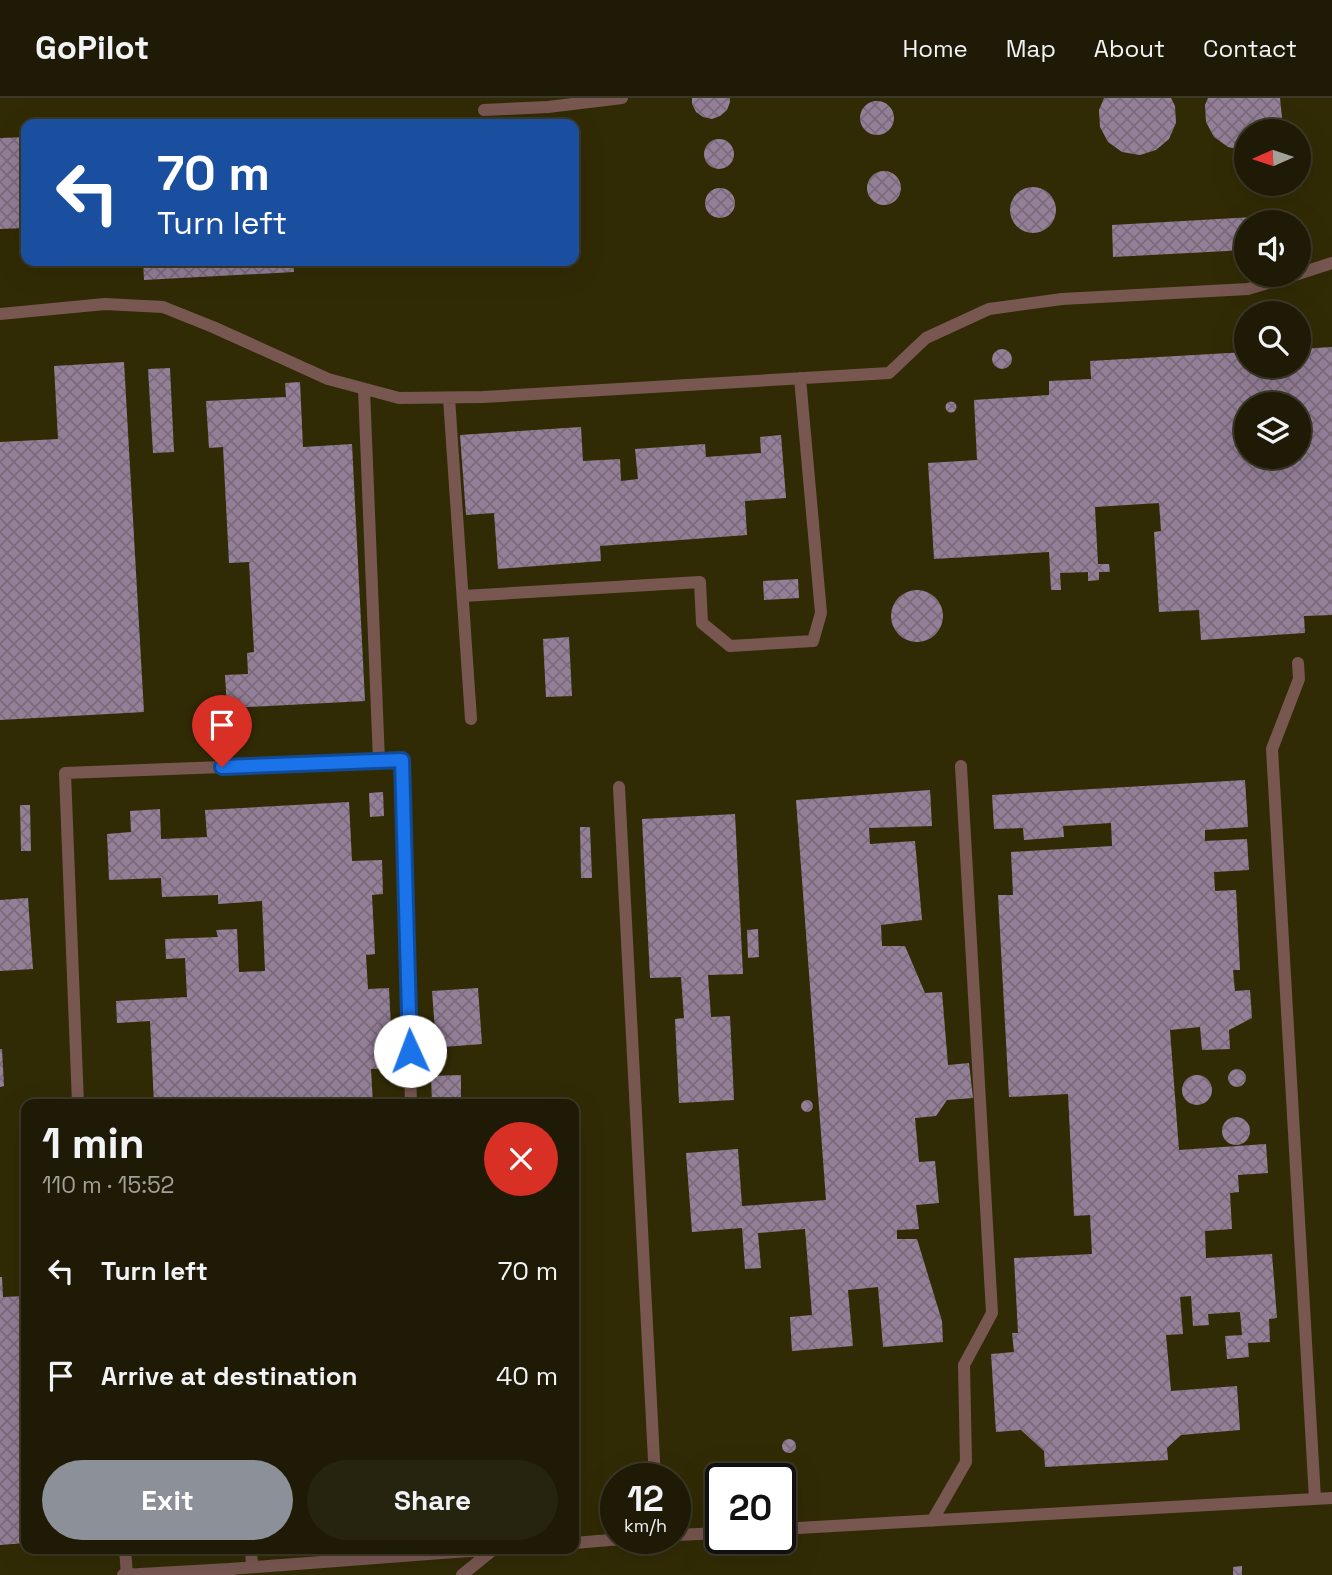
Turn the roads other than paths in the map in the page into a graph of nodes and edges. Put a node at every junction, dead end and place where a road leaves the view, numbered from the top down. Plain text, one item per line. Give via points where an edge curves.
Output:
1 (622, 98) edge
2 (484, 110) dead end
3 (1332, 263) edge
4 (1311, 270) edge
5 (1255, 287) edge
6 (0, 314) edge
7 (800, 378) junction
8 (364, 389) junction
9 (449, 398) junction
10 (463, 596) junction
11 (1298, 663) dead end
12 (471, 719) dead end
13 (379, 761) junction
14 (961, 766) dead end
15 (619, 787) dead end
16 (78, 1099) edge
17 (411, 1099) edge
18 (654, 1463) edge
19 (1332, 1498) edge
20 (1315, 1499) junction
21 (932, 1521) junction
22 (796, 1528) edge
23 (600, 1541) edge
24 (579, 1543) edge
25 (125, 1554) edge
26 (251, 1554) edge
27 (396, 1554) edge
28 (488, 1554) edge
29 (252, 1567) junction
30 (230, 1572) edge
31 (125, 1575) edge
32 (462, 1575) edge

1 - 2 lane
3 - 4 lane
5 - 7 lane via 1062,299 989,309 926,338 890,373
6 - 8 lane via 106,304 163,307 328,379
7 - 9 lane
7 - 10 lane via 821,613 813,641 730,646 702,623 700,582
8 - 9 lane via 399,398
8 - 13 lane
9 - 10 lane
10 - 12 lane
11 - 20 lane via 1299,678 1272,750
13 - 16 lane via 65,773
13 - 17 lane via 402,760
14 - 21 lane via 992,1313 964,1365 965,1462
15 - 18 lane
19 - 20 lane
20 - 21 lane
21 - 22 lane
23 - 24 lane
25 - 31 lane
26 - 29 lane
27 - 29 lane
28 - 32 lane
29 - 30 lane
30 - 31 lane

